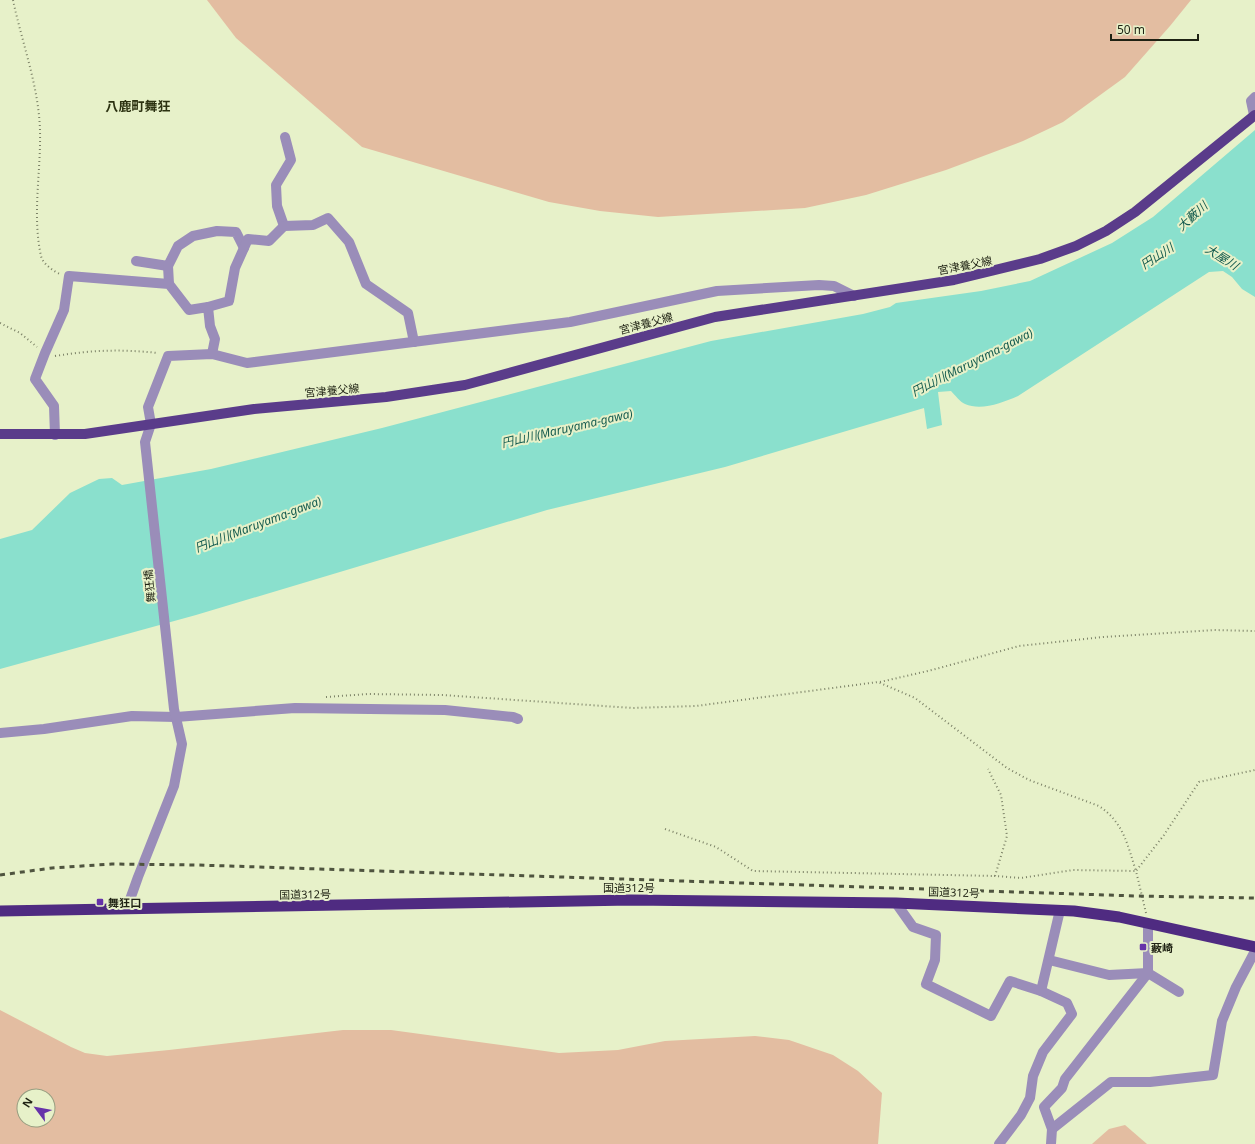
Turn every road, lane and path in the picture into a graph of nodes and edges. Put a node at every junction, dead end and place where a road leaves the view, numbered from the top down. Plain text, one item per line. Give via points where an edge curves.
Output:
1 (13, 0) edge
2 (1255, 97) edge
3 (1255, 115) edge
4 (285, 137) dead end
5 (284, 226) junction
6 (244, 248) junction
7 (136, 261) dead end
8 (168, 266) junction
9 (69, 276) junction
10 (169, 284) junction
11 (854, 296) junction
12 (208, 307) junction
13 (0, 323) edge
14 (414, 342) junction
15 (44, 353) junction
16 (212, 354) junction
17 (168, 356) junction
18 (151, 424) junction
19 (0, 434) edge
20 (55, 435) junction
21 (1255, 631) edge
22 (878, 682) junction
23 (322, 697) dead end
24 (175, 713) junction
25 (518, 719) dead end
26 (0, 733) edge
27 (988, 769) dead end
28 (1255, 770) edge
29 (665, 829) dead end
30 (1136, 871) junction
31 (995, 876) junction
32 (896, 903) junction
33 (127, 908) junction
34 (1060, 910) junction
35 (0, 911) edge
36 (1148, 924) junction
37 (1255, 947) edge
38 (1255, 951) edge
39 (1049, 960) junction
40 (1148, 973) junction
41 (1041, 991) junction
42 (1179, 992) dead end
43 (1052, 1129) junction
44 (999, 1144) edge
45 (1051, 1144) edge

1 - 9 path via 33,80 40,130 37,234 42,258 53,272
2 - 3 street via 1252,101
3 - 11 main road, 宮津養父線 via 1135,212 1076,246 999,270
4 - 5 street via 291,160 276,185 277,206
5 - 6 street via 269,241 248,239
5 - 14 street via 313,225 328,218 348,242 366,284 408,313
6 - 8 street via 236,232 217,231 193,236 178,246
6 - 12 street via 235,268 229,301
7 - 8 street
8 - 10 street
9 - 10 street
9 - 15 street via 64,310
10 - 12 street via 189,310
11 - 14 street via 834,286 819,285 717,291 570,322
11 - 18 main road, 宮津養父線 via 715,317 465,385 386,397 254,409
12 - 16 street via 210,326 215,339
13 - 15 path via 20,333
14 - 16 street via 247,363
15 - 17 path via 54,356 88,350 123,349
15 - 20 street via 35,379 54,406
16 - 17 street
17 - 18 street via 148,407
18 - 20 main road, 宮津養父線 via 85,434
18 - 24 street, 舞狂橋 via 145,442
19 - 20 main road, 宮津養父線
21 - 22 path via 1214,630 1103,636 1019,646
22 - 23 path via 696,706 632,708 442,694
22 - 30 path via 915,698 1007,768 1029,780 1099,806 1109,813 1123,830
24 - 25 street via 370,708 445,710
24 - 26 street
24 - 33 street, 舞狂橋 via 182,744 180,762 174,786
27 - 31 path via 1001,795 1007,836
28 - 30 path via 1199,782 1164,835
29 - 31 path via 716,847 753,871
30 - 31 path via 1073,870 1022,878
30 - 36 path
32 - 33 highway, 国道312号 via 631,900 255,908
32 - 34 highway, 国道312号
32 - 41 street via 914,927 936,935 935,960 926,984 991,1016 1010,981
33 - 35 highway, 国道312号
34 - 36 highway, 国道312号 via 1119,917
34 - 39 street
36 - 37 highway, 国道312号
36 - 40 street
38 - 43 street via 1236,986 1222,1021 1213,1075 1150,1082 1111,1082
39 - 40 street via 1109,975
39 - 41 street
40 - 42 street
40 - 43 street via 1062,1088 1044,1107
41 - 44 street via 1067,1002 1072,1014 1044,1052 1033,1076 1030,1098 1021,1115
43 - 45 street

